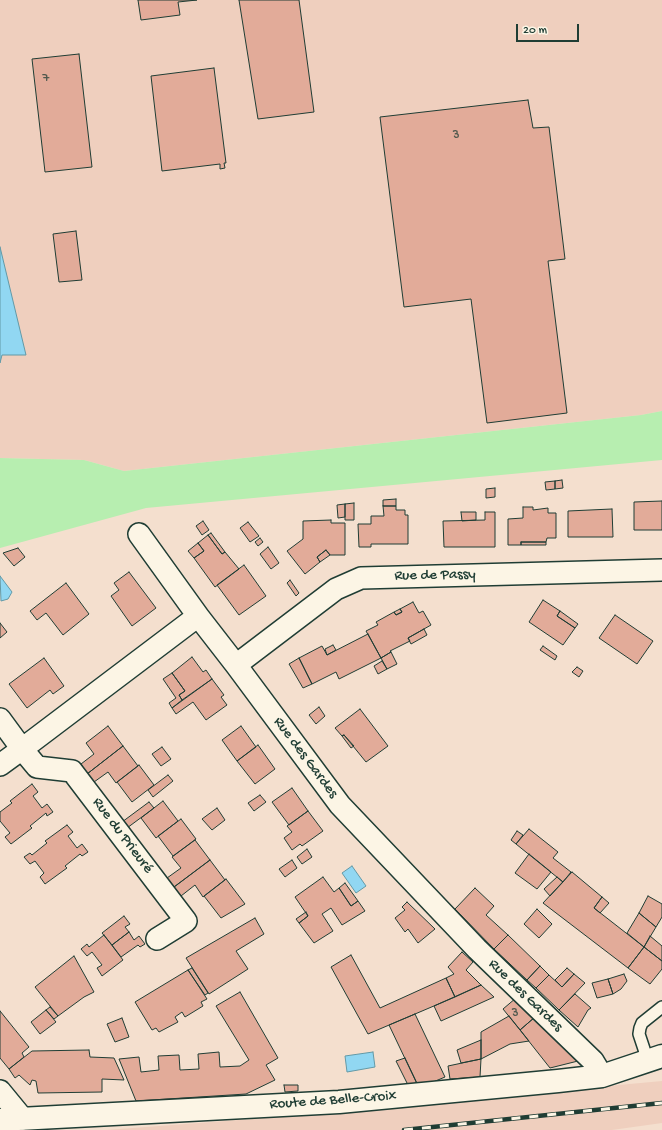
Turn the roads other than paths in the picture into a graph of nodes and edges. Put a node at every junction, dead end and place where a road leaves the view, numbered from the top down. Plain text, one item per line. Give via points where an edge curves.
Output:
1 (139, 534) dead end
2 (662, 570) edge
3 (198, 616) junction
4 (236, 665) junction
5 (0, 719) edge
6 (22, 749) junction
7 (0, 765) edge
8 (157, 939) dead end
9 (662, 1007) edge
10 (654, 1058) edge
11 (602, 1076) junction
12 (0, 1091) edge
13 (23, 1119) junction
14 (0, 1120) edge

1 - 3 street, Rue des Gardes
2 - 4 street, Rue de Passy via 361,578 336,589
3 - 4 street, Rue des Gardes
3 - 6 street
4 - 11 street, Rue des Gardes via 340,805 477,950 593,1061
5 - 6 street
6 - 7 street
6 - 8 street, Rue du Prieuré via 37,768 72,771 186,921
9 - 10 lane via 642,1023 639,1034 644,1049
10 - 11 street, Route de Belle-Croix
11 - 13 street, Route de Belle-Croix via 339,1102
12 - 13 street
13 - 14 street, Route de Belle-Croix

